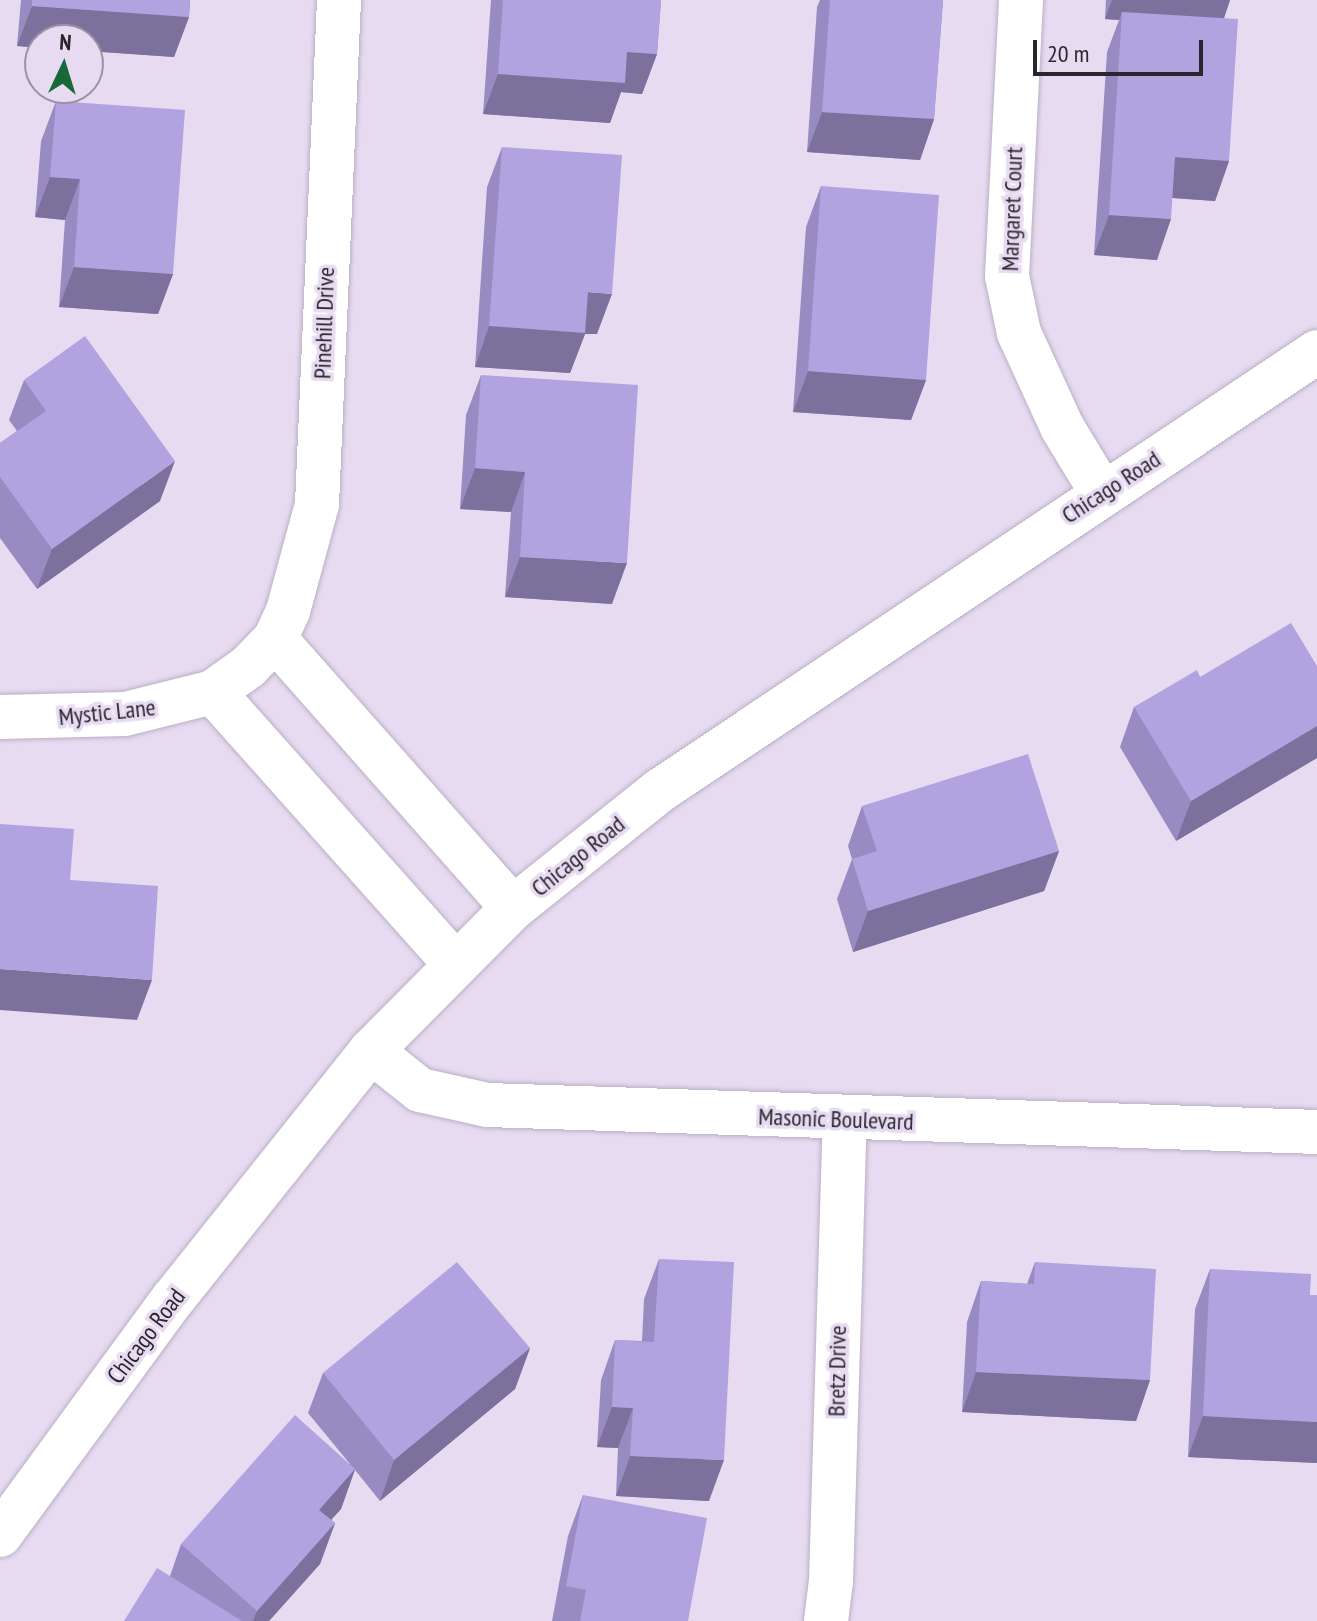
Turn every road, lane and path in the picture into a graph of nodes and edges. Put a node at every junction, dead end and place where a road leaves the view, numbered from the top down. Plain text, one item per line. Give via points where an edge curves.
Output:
1 (339, 0) edge
2 (1021, 0) edge
3 (1317, 352) edge
4 (1102, 493) junction
5 (275, 639) junction
6 (213, 692) junction
7 (0, 717) edge
8 (513, 908) junction
9 (456, 965) junction
10 (371, 1051) junction
11 (845, 1120) junction
12 (1317, 1132) edge
13 (0, 1535) edge
14 (826, 1621) edge

1 - 5 street, Pinehill Drive via 317,504 306,556
2 - 4 street, Margaret Court via 1007,276 1019,333 1062,427
3 - 4 street, Chicago Road
4 - 8 street, Chicago Road via 659,791
5 - 6 street, Pinehill Drive
5 - 8 street
6 - 7 street, Mystic Lane via 125,714
6 - 9 street
8 - 9 street, Chicago Road
9 - 10 street, Chicago Road
10 - 11 street, Masonic Boulevard via 420,1090 487,1105
10 - 13 street, Chicago Road via 173,1299
11 - 12 street, Masonic Boulevard
11 - 14 street, Bretz Drive

